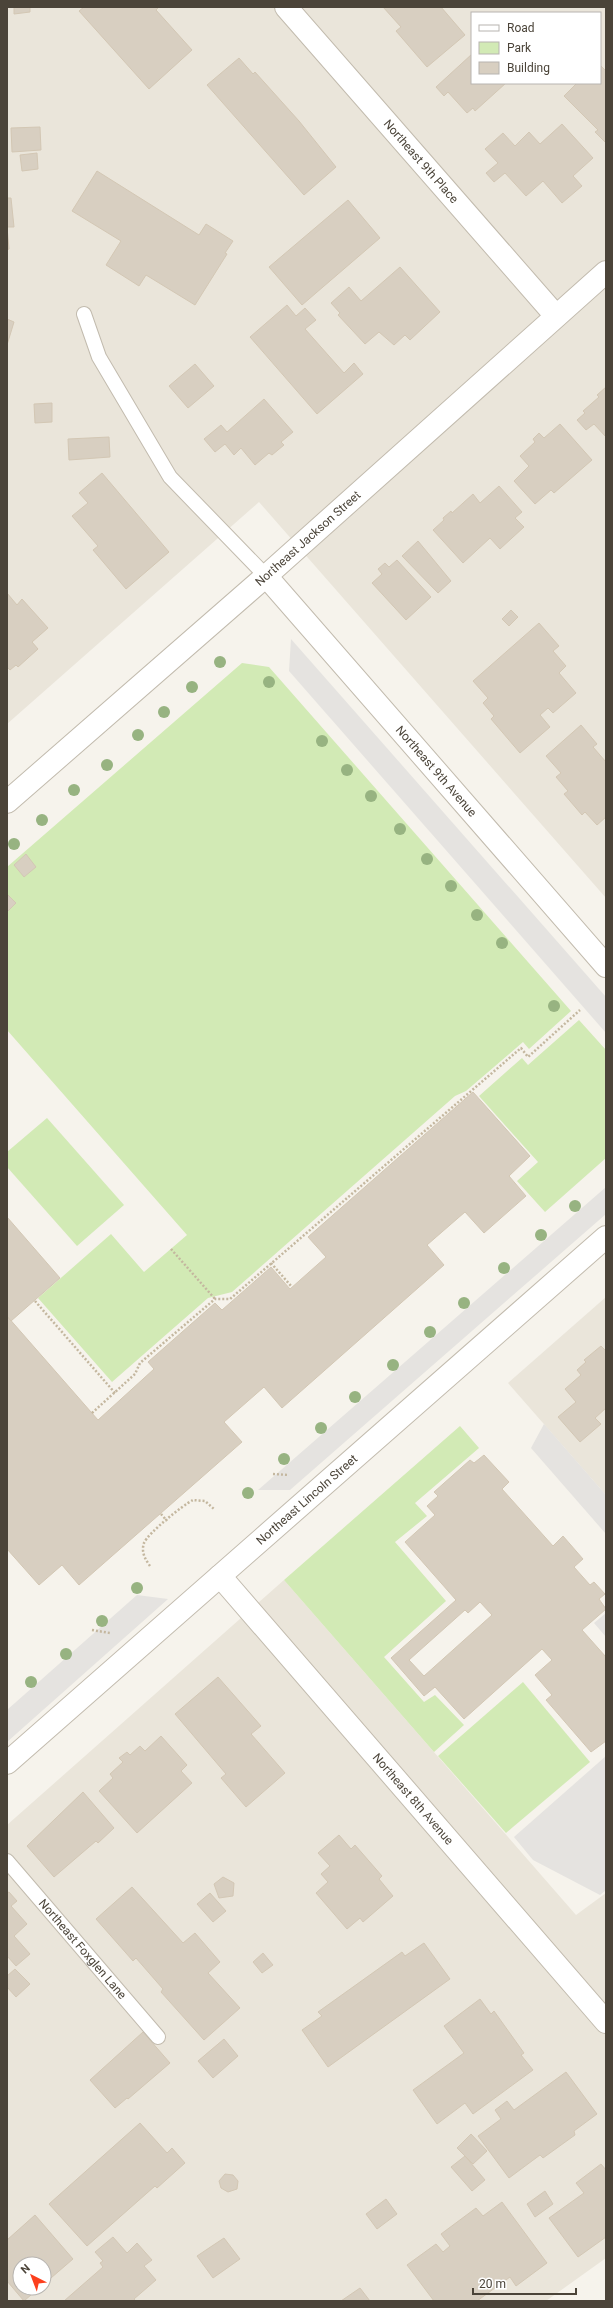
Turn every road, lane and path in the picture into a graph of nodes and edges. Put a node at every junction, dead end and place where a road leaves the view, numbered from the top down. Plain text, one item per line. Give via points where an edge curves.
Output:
1 (286, 7) edge
2 (606, 272) edge
3 (84, 314) dead end
4 (556, 316) junction
5 (266, 576) junction
6 (7, 802) edge
7 (606, 966) edge
8 (580, 1010) dead end
9 (606, 1237) edge
10 (171, 1249) dead end
11 (271, 1263) junction
12 (292, 1287) dead end
13 (215, 1299) junction
14 (35, 1301) dead end
15 (115, 1393) junction
16 (92, 1413) dead end
17 (214, 1509) dead end
18 (160, 1514) dead end
19 (167, 1521) junction
20 (150, 1566) dead end
21 (220, 1576) junction
22 (92, 1630) dead end
23 (115, 1634) dead end
24 (7, 1763) edge
25 (7, 1861) edge
26 (606, 2022) edge
27 (158, 2037) dead end

1 - 4 street, Northeast 9th Place
2 - 4 street, Northeast Jackson Street
3 - 5 lane via 99,357 170,477
4 - 5 street, Northeast Jackson Street
5 - 6 street, Northeast Jackson Street
5 - 7 street, Northeast 9th Avenue
8 - 11 path via 528,1056 521,1048
9 - 21 street, Northeast Lincoln Street
10 - 13 path
11 - 12 path
11 - 13 path via 230,1298
13 - 15 path via 140,1363 135,1374
14 - 15 path
15 - 16 path
17 - 19 path via 205,1501 194,1500
18 - 19 path
19 - 20 path via 144,1543 144,1556
21 - 24 street, Northeast Lincoln Street
21 - 26 street, Northeast 8th Avenue
22 - 23 path
25 - 27 lane, Northeast Foxglen Lane

